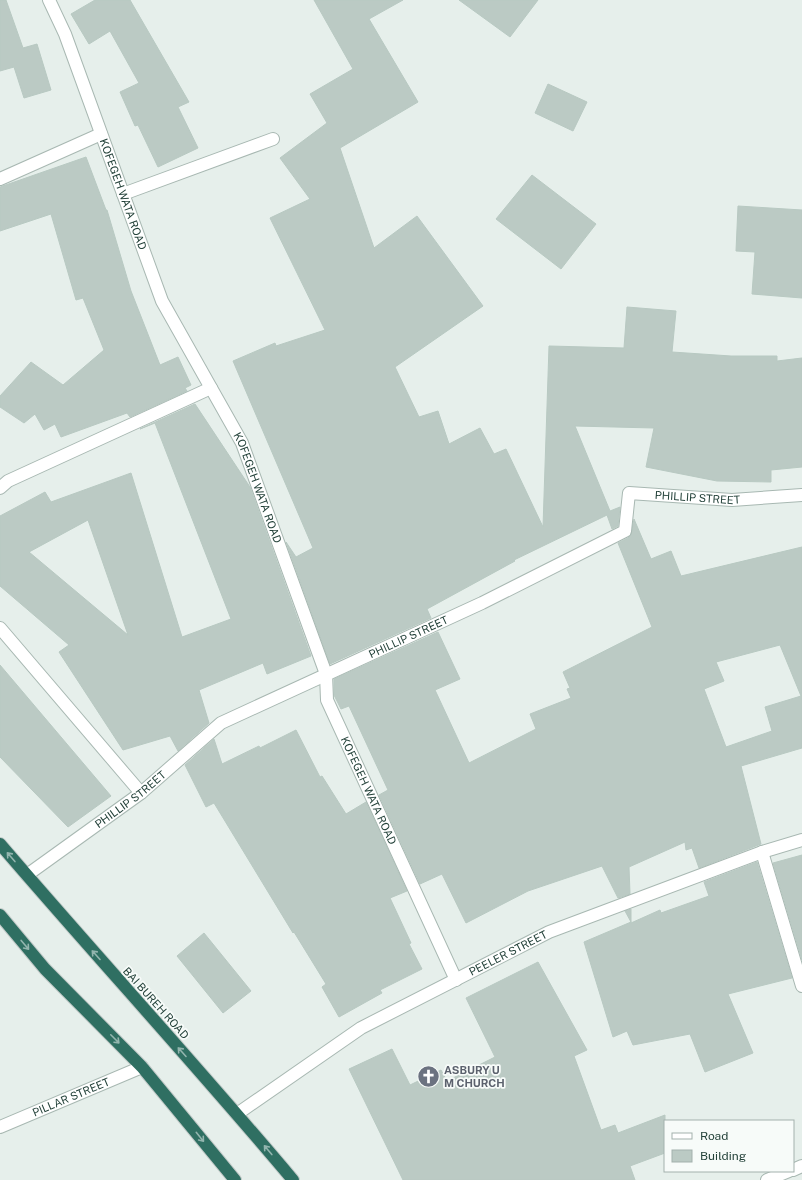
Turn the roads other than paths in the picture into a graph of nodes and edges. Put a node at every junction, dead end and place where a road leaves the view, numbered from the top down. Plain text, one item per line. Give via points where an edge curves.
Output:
1 (49, 0) edge
2 (101, 134) junction
3 (273, 139) dead end
4 (0, 179) edge
5 (123, 194) junction
6 (211, 388) junction
7 (0, 488) edge
8 (802, 495) edge
9 (0, 628) edge
10 (326, 674) junction
11 (141, 792) junction
12 (802, 840) edge
13 (0, 844) edge
14 (762, 852) junction
15 (27, 875) junction
16 (0, 915) edge
17 (456, 980) junction
18 (802, 986) edge
19 (142, 1067) junction
20 (238, 1114) junction
21 (0, 1127) edge
22 (787, 1172) edge
23 (235, 1180) edge
24 (293, 1180) edge
25 (767, 1180) edge

1 - 2 street, KOFEGEH WATA ROAD via 65,34
2 - 4 street
2 - 5 street, KOFEGEH WATA ROAD
3 - 5 street
5 - 6 street, KOFEGEH WATA ROAD via 162,301
6 - 7 street via 8,481
6 - 10 street, KOFEGEH WATA ROAD via 242,443
8 - 10 street, PHILLIP STREET via 732,500 629,493 625,531 482,603
9 - 11 street
10 - 11 street, PHILLIP STREET via 221,723
10 - 17 street, KOFEGEH WATA ROAD via 327,700
11 - 15 street, PHILLIP STREET
12 - 14 street, PEELER STREET
15 -> 13 highway, BAI BUREH ROAD
14 - 17 street, PEELER STREET via 549,932
14 - 18 street
20 -> 15 highway, BAI BUREH ROAD
16 -> 19 highway via 45,969
17 - 20 street, PEELER STREET via 362,1028
19 - 21 street, PILLAR STREET
19 -> 23 highway
24 -> 20 highway, BAI BUREH ROAD
22 - 25 street

